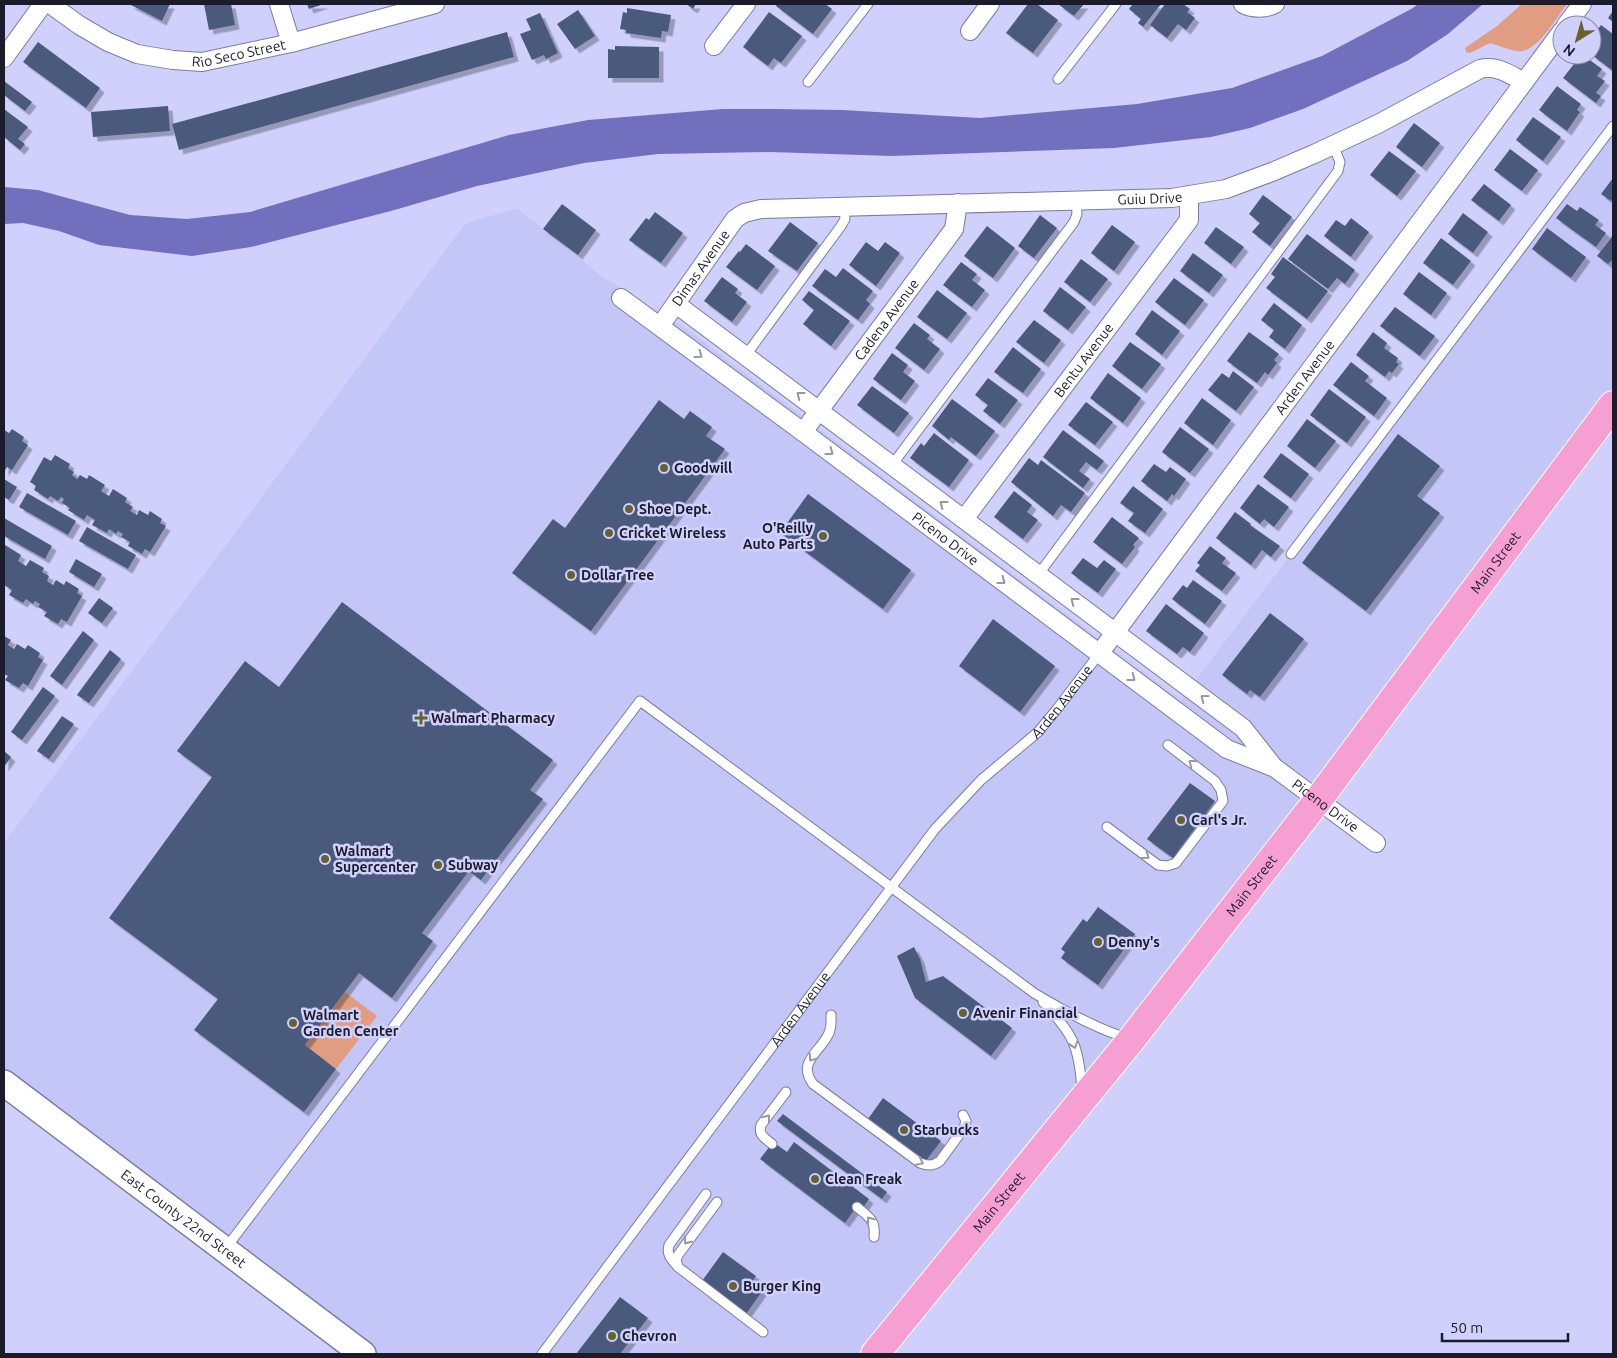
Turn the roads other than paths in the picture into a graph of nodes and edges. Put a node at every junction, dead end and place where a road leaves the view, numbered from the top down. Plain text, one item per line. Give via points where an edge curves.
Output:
1 (43, 4) edge
2 (50, 4) edge
3 (279, 4) edge
4 (435, 4) edge
5 (746, 4) edge
6 (868, 4) edge
7 (990, 4) edge
8 (1116, 4) edge
9 (1243, 4) edge
10 (1275, 4) edge
11 (1582, 4) edge
12 (1574, 15) edge
13 (970, 31) dead end
14 (290, 43) junction
15 (1552, 44) edge
16 (714, 46) dead end
17 (4, 58) edge
18 (1058, 79) dead end
19 (808, 82) dead end
20 (1524, 82) junction
21 (1613, 126) edge
22 (1333, 145) junction
23 (1190, 195) junction
24 (1076, 200) junction
25 (958, 204) junction
26 (844, 207) junction
27 (744, 212) joint
28 (621, 298) dead end
29 (676, 304) junction
30 (660, 326) junction
31 (746, 355) junction
32 (1613, 405) edge
33 (819, 410) junction
34 (803, 432) junction
35 (892, 465) junction
36 (964, 519) junction
37 (1291, 554) dead end
38 (1038, 575) junction
39 (1115, 632) junction
40 (1099, 654) junction
41 (1168, 745) dead end
42 (1275, 768) junction
43 (1318, 800) junction
44 (1107, 827) dead end
45 (1376, 843) dead end
46 (891, 887) junction
47 (1034, 993) junction
48 (831, 1015) dead end
49 (1131, 1040) junction
50 (4, 1083) edge
51 (786, 1092) dead end
52 (1082, 1100) junction
53 (963, 1115) dead end
54 (772, 1144) dead end
55 (706, 1194) dead end
56 (717, 1202) dead end
57 (857, 1207) dead end
58 (874, 1237) dead end
59 (224, 1250) junction
60 (678, 1267) junction
61 (764, 1332) dead end
62 (363, 1354) edge
63 (542, 1354) edge
64 (875, 1354) edge

1 - 17 street
2 - 14 street, Rio Seco Street via 108,42 137,54 173,60 202,62
3 - 14 street
4 - 14 street, Rio Seco Street
5 - 16 street
6 - 19 lane
7 - 13 street
8 - 18 lane
9 - 10 street via 1269,7
11 - 12 street
15 - 20 street, Arden Avenue
20 - 22 street, Guiu Drive via 1498,68 1480,69
20 - 39 street, Arden Avenue
21 - 37 lane
22 - 23 street, Guiu Drive via 1226,189
22 - 38 lane via 1340,162 1338,171
23 - 24 street, Guiu Drive
23 - 36 street, Bentu Avenue via 1189,220
24 - 25 street, Guiu Drive
24 - 35 lane via 1074,222
25 - 26 street, Guiu Drive
25 - 33 street, Cadena Avenue via 954,229
26 - 27 street, Guiu Drive
26 - 31 lane via 845,219 841,226
27 - 29 street, Dimas Avenue
28 - 30 street, Piceno Drive
29 - 30 street, Dimas Avenue
29 - 31 street, Piceno Drive
30 -> 34 street, Piceno Drive
33 -> 31 street, Piceno Drive
32 - 43 highway, Main Street
33 - 34 street, Cadena Avenue
33 - 35 street, Piceno Drive
34 -> 40 street, Piceno Drive
36 -> 35 street, Piceno Drive
36 - 38 street, Piceno Drive
39 -> 38 street, Piceno Drive
39 - 40 street, Arden Avenue
42 -> 39 street, Piceno Drive via 1243,728
40 -> 42 street, Piceno Drive via 1227,749
40 - 46 lane, Arden Avenue via 1038,732 981,780 945,817
44 -> 41 lane via 1158,865 1166,866 1176,863 1223,801 1222,790 1215,781
42 - 43 street, Piceno Drive
43 - 45 street, Piceno Drive
43 - 49 highway, Main Street
46 - 47 lane
46 - 59 lane via 640,700
46 - 63 lane, Arden Avenue
47 - 49 lane via 1103,1031
47 -> 52 lane via 1062,1022 1073,1040 1080,1065
48 -> 53 lane via 828,1035 806,1070 813,1084 927,1166 940,1161 964,1128 966,1121
49 - 52 highway, Main Street
50 - 59 main road, East County 22nd Street
54 -> 51 lane via 761,1134 761,1125
52 - 64 highway, Main Street
55 - 60 lane via 668,1245 670,1258
56 -> 60 lane via 678,1255
58 -> 57 lane via 871,1218
59 - 62 main road, East County 22nd Street
60 - 61 lane

